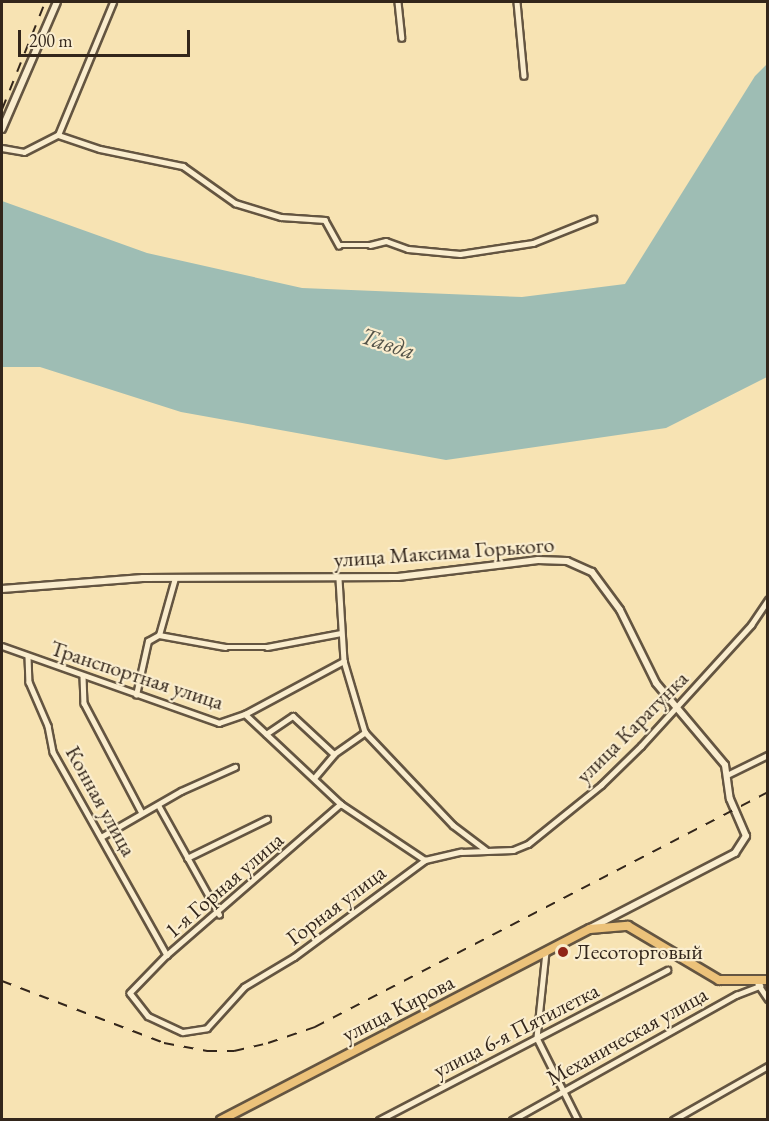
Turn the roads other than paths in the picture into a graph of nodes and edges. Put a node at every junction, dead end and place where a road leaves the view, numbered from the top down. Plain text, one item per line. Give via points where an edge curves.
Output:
1 (57, 2) edge
2 (113, 2) edge
3 (399, 2) edge
4 (517, 2) edge
5 (402, 38) dead end
6 (524, 76) dead end
7 (2, 126) edge
8 (58, 135) junction
9 (2, 148) edge
10 (593, 219) dead end
11 (175, 578) junction
12 (339, 579) junction
13 (2, 589) edge
14 (768, 600) edge
15 (341, 633) junction
16 (159, 635) junction
17 (2, 646) edge
18 (28, 656) junction
19 (344, 661) junction
20 (83, 676) junction
21 (136, 695) junction
22 (676, 708) junction
23 (245, 714) junction
24 (365, 732) junction
25 (266, 734) junction
26 (334, 754) junction
27 (768, 754) edge
28 (235, 767) dead end
29 (727, 775) junction
30 (315, 777) junction
31 (341, 804) junction
32 (159, 806) junction
33 (142, 813) junction
34 (267, 819) dead end
35 (101, 837) junction
36 (486, 850) junction
37 (499, 850) joint
38 (735, 853) joint
39 (187, 858) junction
40 (425, 860) junction
41 (219, 914) junction
42 (590, 929) junction
43 (546, 952) junction
44 (167, 955) junction
45 (667, 970) dead end
46 (768, 980) edge
47 (758, 983) junction
48 (130, 993) joint
49 (768, 999) edge
50 (537, 1038) junction
51 (768, 1066) edge
52 (563, 1092) junction
53 (221, 1119) edge
54 (379, 1119) edge
55 (512, 1119) edge
56 (578, 1119) edge
57 (673, 1119) edge

1 - 7 street
2 - 8 street
3 - 5 street
4 - 6 street
8 - 9 street via 24,152
8 - 10 street via 100,150 183,166 235,203 294,220 325,220 339,245 386,241 408,249 460,254 533,243
11 - 12 street, улица Максима Горького via 282,575
11 - 13 street, улица Максима Горького
11 - 16 street
12 - 15 street
12 - 22 street, улица Максима Горького via 398,577 538,560 580,565 608,590 656,683
14 - 22 street, улица Каратунка via 751,625
15 - 16 street via 267,647 225,647
15 - 19 street
16 - 21 street via 148,641
17 - 18 street, Транспортная улица
18 - 20 street, Транспортная улица
18 - 35 street, Конная улица via 29,682 48,726 53,752
19 - 23 street
19 - 24 street
20 - 21 street, Транспортная улица
20 - 33 street via 84,703
21 - 23 street, Транспортная улица via 219,723
22 - 29 street, улица Максима Горького via 719,756
22 - 37 street, улица Каратунка via 601,785 543,834 513,850
23 - 25 street, Транспортная улица
24 - 26 street
24 - 36 street via 453,825
25 - 26 street via 293,717
25 - 30 street, Транспортная улица
26 - 30 street
27 - 29 street
28 - 32 street via 181,791
29 - 38 street, улица Максима Горького via 730,799 746,830 745,842
30 - 31 street, Транспортная улица
31 - 40 street, Транспортная улица
31 - 41 street, 1-я Горная улица
32 - 33 street
32 - 39 street
33 - 35 street
34 - 39 street
35 - 44 street, Конная улица
36 - 37 street, Горная улица
36 - 40 street, Горная улица
38 - 42 street, улица Кирова
39 - 41 street
40 - 48 street, Горная улица via 294,957 244,987 227,1002 211,1025 183,1032 148,1016
41 - 44 street, 1-я Горная улица
42 - 43 main road, улица Кирова
42 - 47 main road, улица Кирова via 628,926 707,975 719,980
43 - 50 street
43 - 53 main road, улица Кирова
44 - 48 street, 1-я Горная улица
45 - 50 street, улица 6-я Пятилетка
46 - 47 main road, Механическая улица
47 - 49 street
47 - 52 street, Механическая улица
50 - 52 street
50 - 54 street, улица 6-я Пятилетка
51 - 57 street
52 - 55 street, Механическая улица
52 - 56 street

